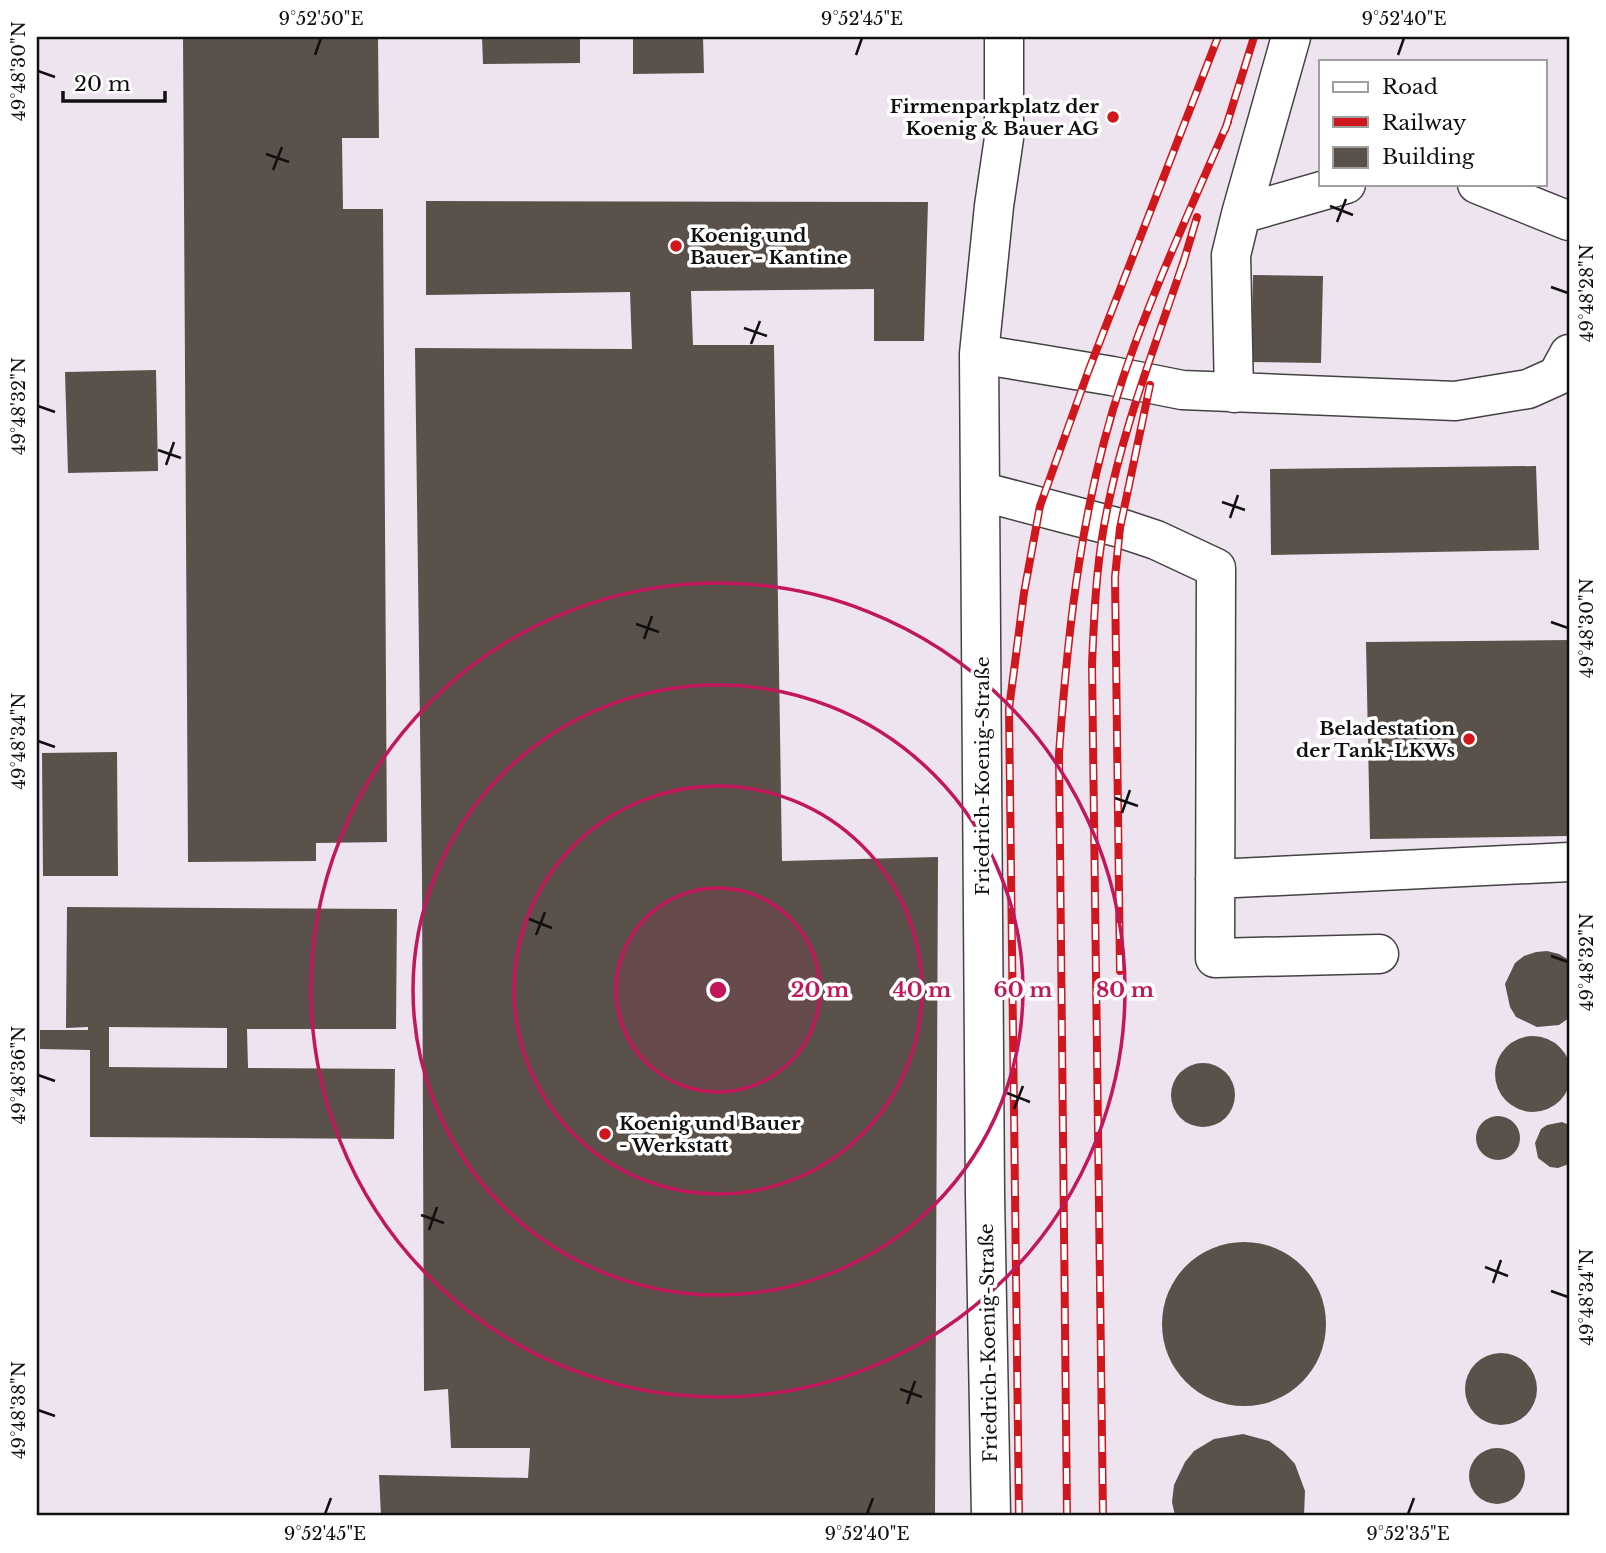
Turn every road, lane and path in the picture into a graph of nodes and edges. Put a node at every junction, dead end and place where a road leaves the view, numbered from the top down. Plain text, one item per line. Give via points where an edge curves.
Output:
1 (1004, 37) edge
2 (1291, 37) edge
3 (1339, 186) edge
4 (1482, 186) edge
5 (1241, 214) junction
6 (1569, 221) edge
7 (979, 354) junction
8 (1569, 354) edge
9 (1234, 393) junction
10 (980, 491) junction
11 (1569, 862) edge
12 (1215, 879) junction
13 (1379, 954) dead end
14 (991, 1516) edge

1 - 7 street, Friedrich-Koenig-Straße via 1004,138
2 - 5 street
3 - 5 street
4 - 6 street
5 - 9 street via 1231,255
7 - 9 street via 1182,390
7 - 10 street, Friedrich-Koenig-Straße
8 - 9 street via 1558,376 1528,389 1455,401
10 - 12 street via 1105,523 1216,568
10 - 14 street, Friedrich-Koenig-Straße
11 - 12 street
12 - 13 street via 1216,958

